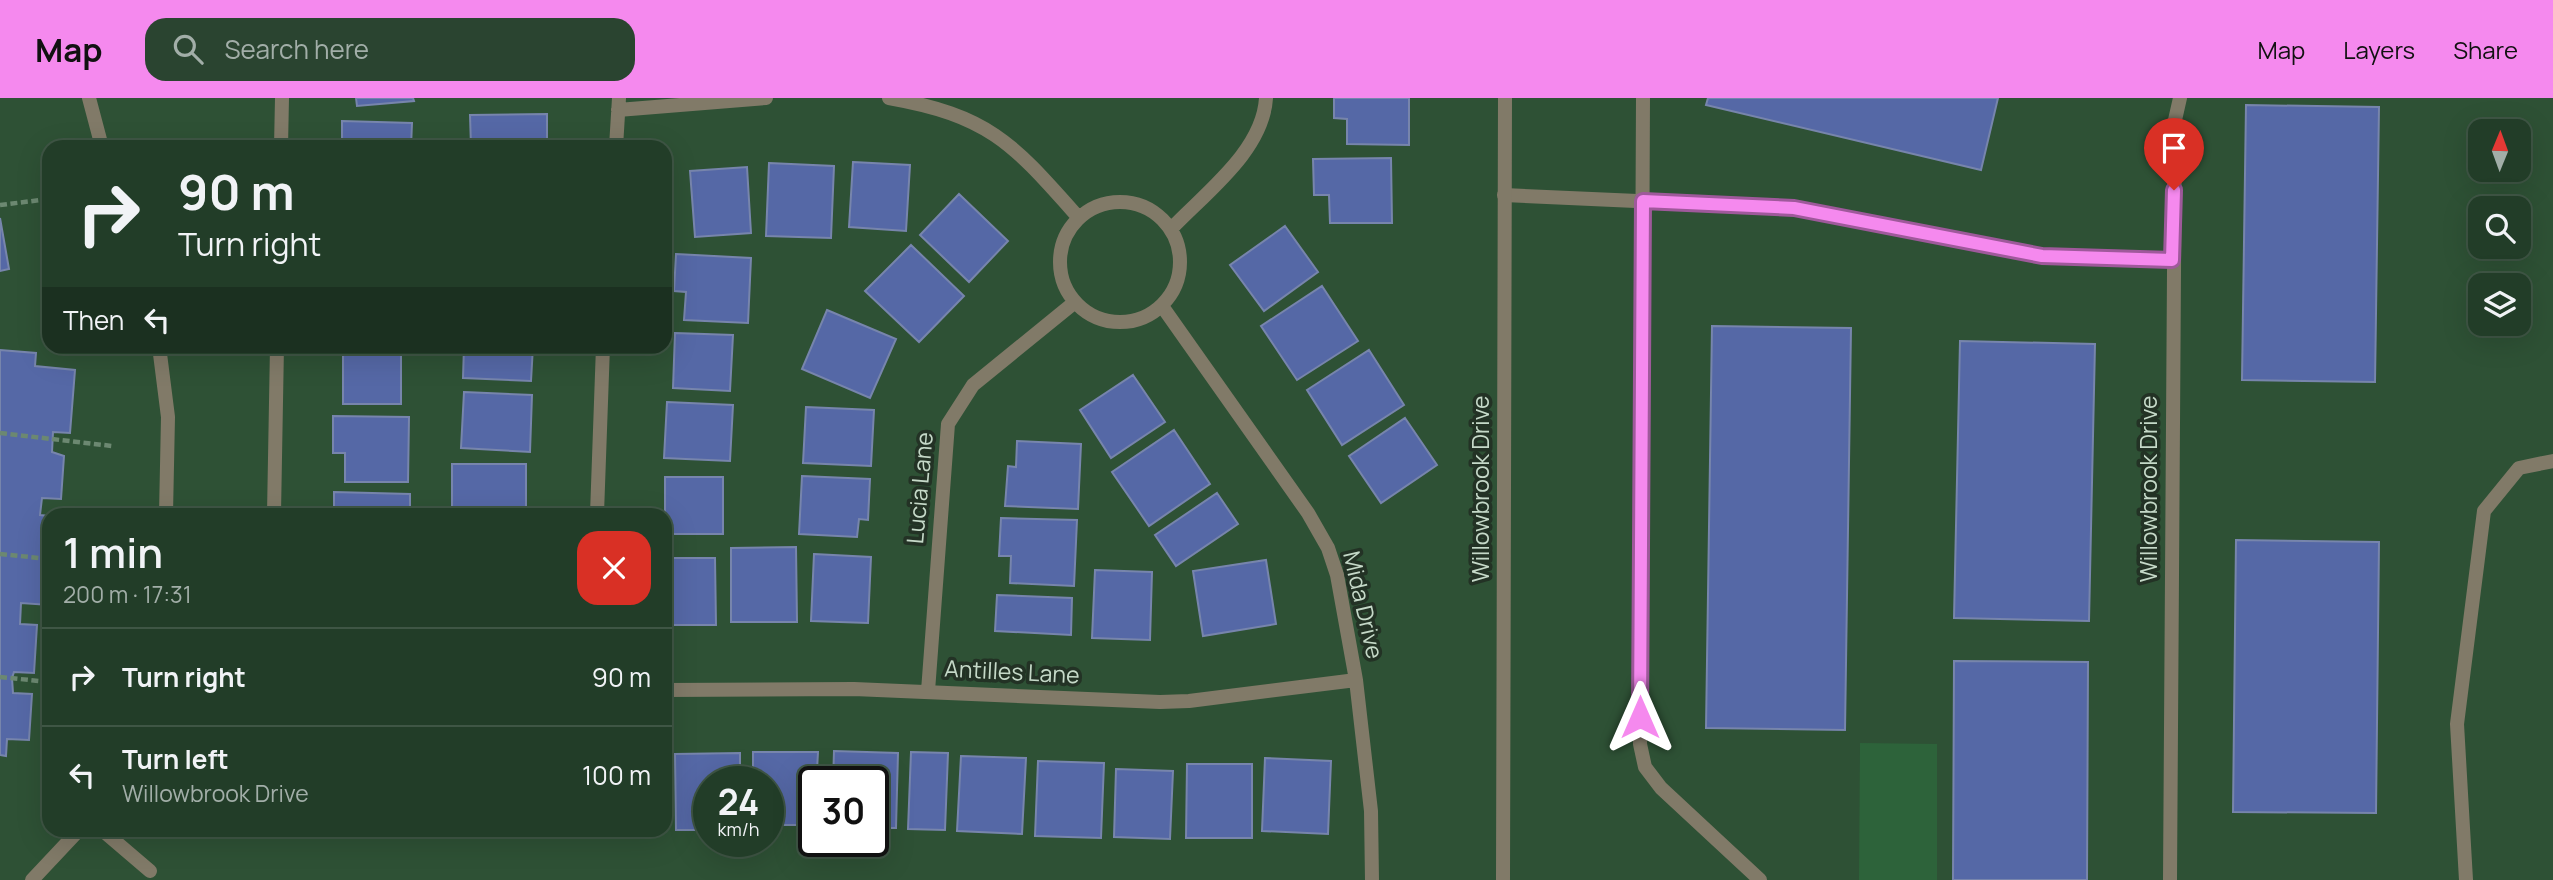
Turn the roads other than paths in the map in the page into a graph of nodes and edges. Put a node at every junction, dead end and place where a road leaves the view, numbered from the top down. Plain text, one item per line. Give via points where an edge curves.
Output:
1 (89, 98) edge
2 (282, 98) edge
3 (766, 98) edge
4 (889, 98) edge
5 (1266, 98) edge
6 (1505, 98) edge
7 (1643, 98) edge
8 (2180, 98) edge
9 (618, 104) edge
10 (101, 140) edge
11 (281, 140) edge
12 (616, 140) edge
13 (1504, 195) junction
14 (1643, 201) junction
15 (1079, 218) junction
16 (1171, 229) junction
17 (2172, 260) junction
18 (1075, 302) junction
19 (1161, 306) junction
20 (160, 354) edge
21 (277, 354) edge
22 (603, 354) edge
23 (2553, 461) edge
24 (166, 508) edge
25 (274, 508) edge
26 (597, 508) edge
27 (1356, 680) junction
28 (672, 690) edge
29 (928, 691) junction
30 (72, 837) edge
31 (110, 837) edge
32 (150, 871) dead end
33 (32, 880) edge
34 (1372, 880) edge
35 (1503, 880) edge
36 (1760, 880) edge
37 (2170, 880) edge
38 (2466, 880) edge

1 - 10 street
2 - 11 street
3 - 9 street
4 - 15 street via 955,112 986,127 1018,151
5 - 16 street via 1266,114 1257,133
6 - 13 street, Willowbrook Drive
7 - 14 street
8 - 17 street, Willowbrook Drive via 2175,120
9 - 12 street
13 - 14 street
13 - 35 street, Willowbrook Drive
14 - 17 street via 1794,208 2042,256
14 - 36 street via 1640,744 1645,768 1661,788
15 - 16 street via 1097,206 1127,203 1156,214
15 - 18 street via 1068,232 1060,259 1065,286
16 - 19 street via 1180,261 1172,293
17 - 37 street, Willowbrook Drive
18 - 19 street via 1108,321 1127,322 1146,317
18 - 29 street, Lucia Lane via 973,385 948,424
19 - 27 street, Mida Drive via 1328,548
20 - 24 street via 168,417
21 - 25 street
22 - 26 street
23 - 38 street via 2519,468 2484,511 2457,724
27 - 29 street, Antilles Lane via 1170,702
27 - 34 street, Mida Drive via 1371,811
28 - 29 street, Antilles Lane
30 - 33 street
31 - 32 street

